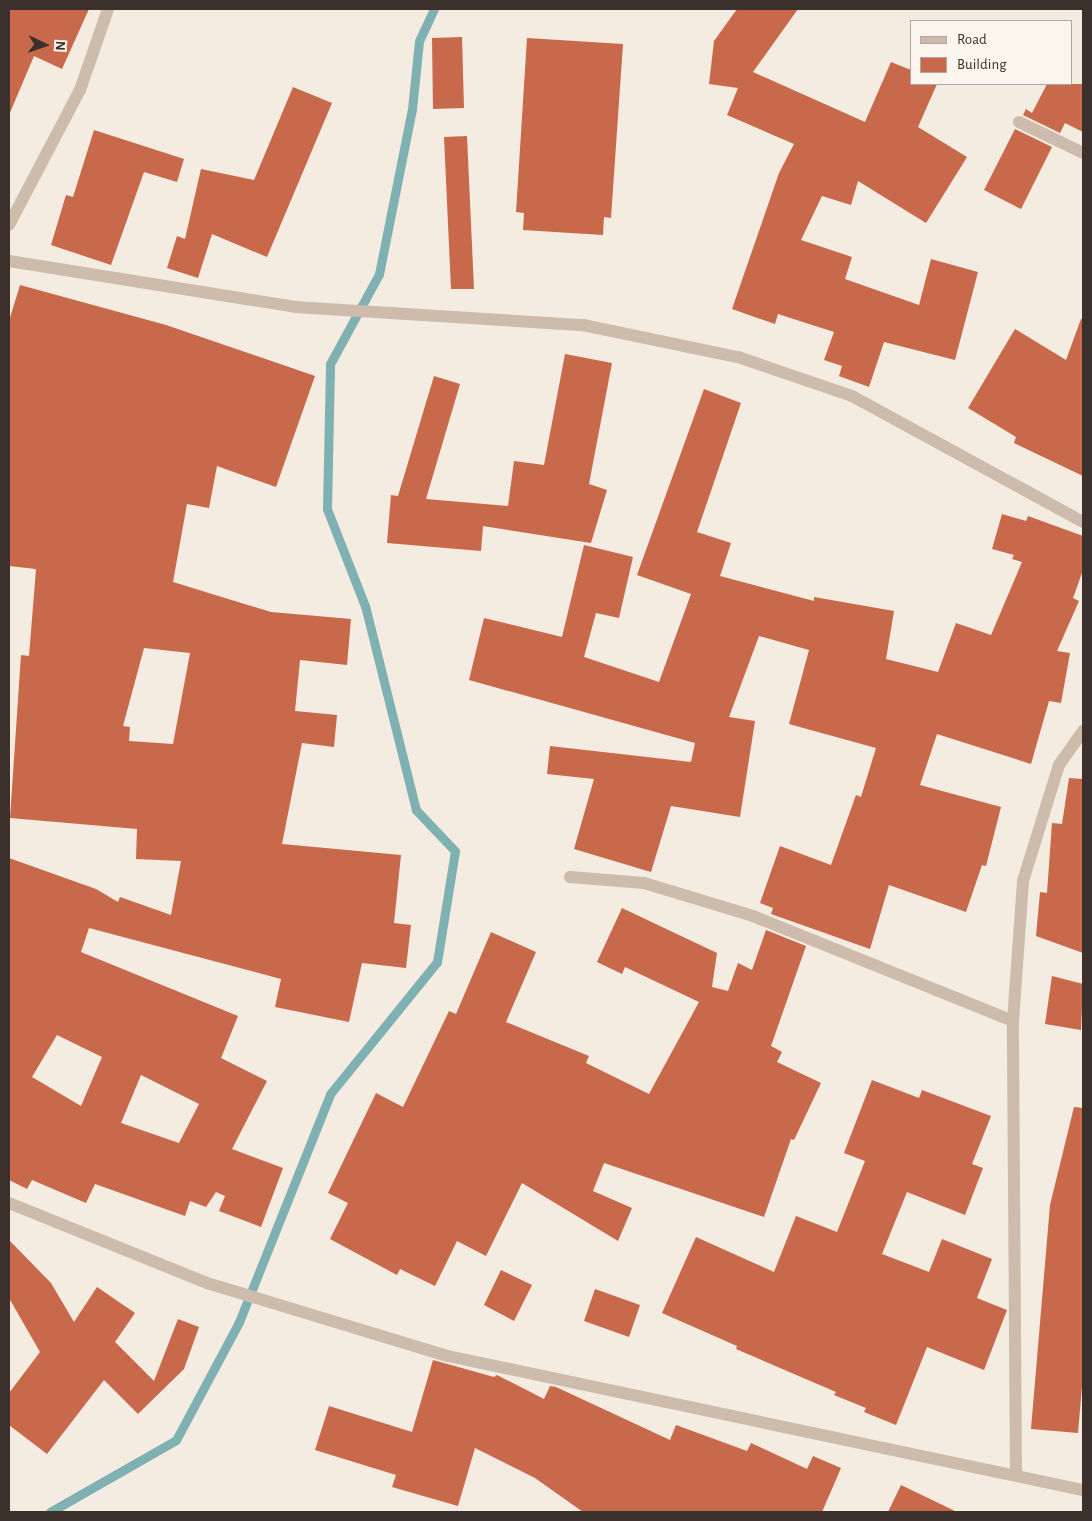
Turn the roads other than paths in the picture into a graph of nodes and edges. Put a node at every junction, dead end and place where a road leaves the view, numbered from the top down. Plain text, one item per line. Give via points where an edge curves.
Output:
1 (106, 14) edge
2 (1019, 122) dead end
3 (1083, 153) edge
4 (9, 225) edge
5 (9, 261) edge
6 (1083, 522) edge
7 (1083, 731) edge
8 (570, 877) dead end
9 (1013, 1021) junction
10 (9, 1203) edge
11 (1016, 1473) junction
12 (1083, 1490) edge

1 - 4 street via 80,90
2 - 3 street
5 - 6 street via 294,307 583,325 738,358 852,396
7 - 9 street via 1059,765 1024,880
8 - 9 street via 644,883 753,916
9 - 11 street
10 - 11 street via 207,1283 448,1356
11 - 12 street

